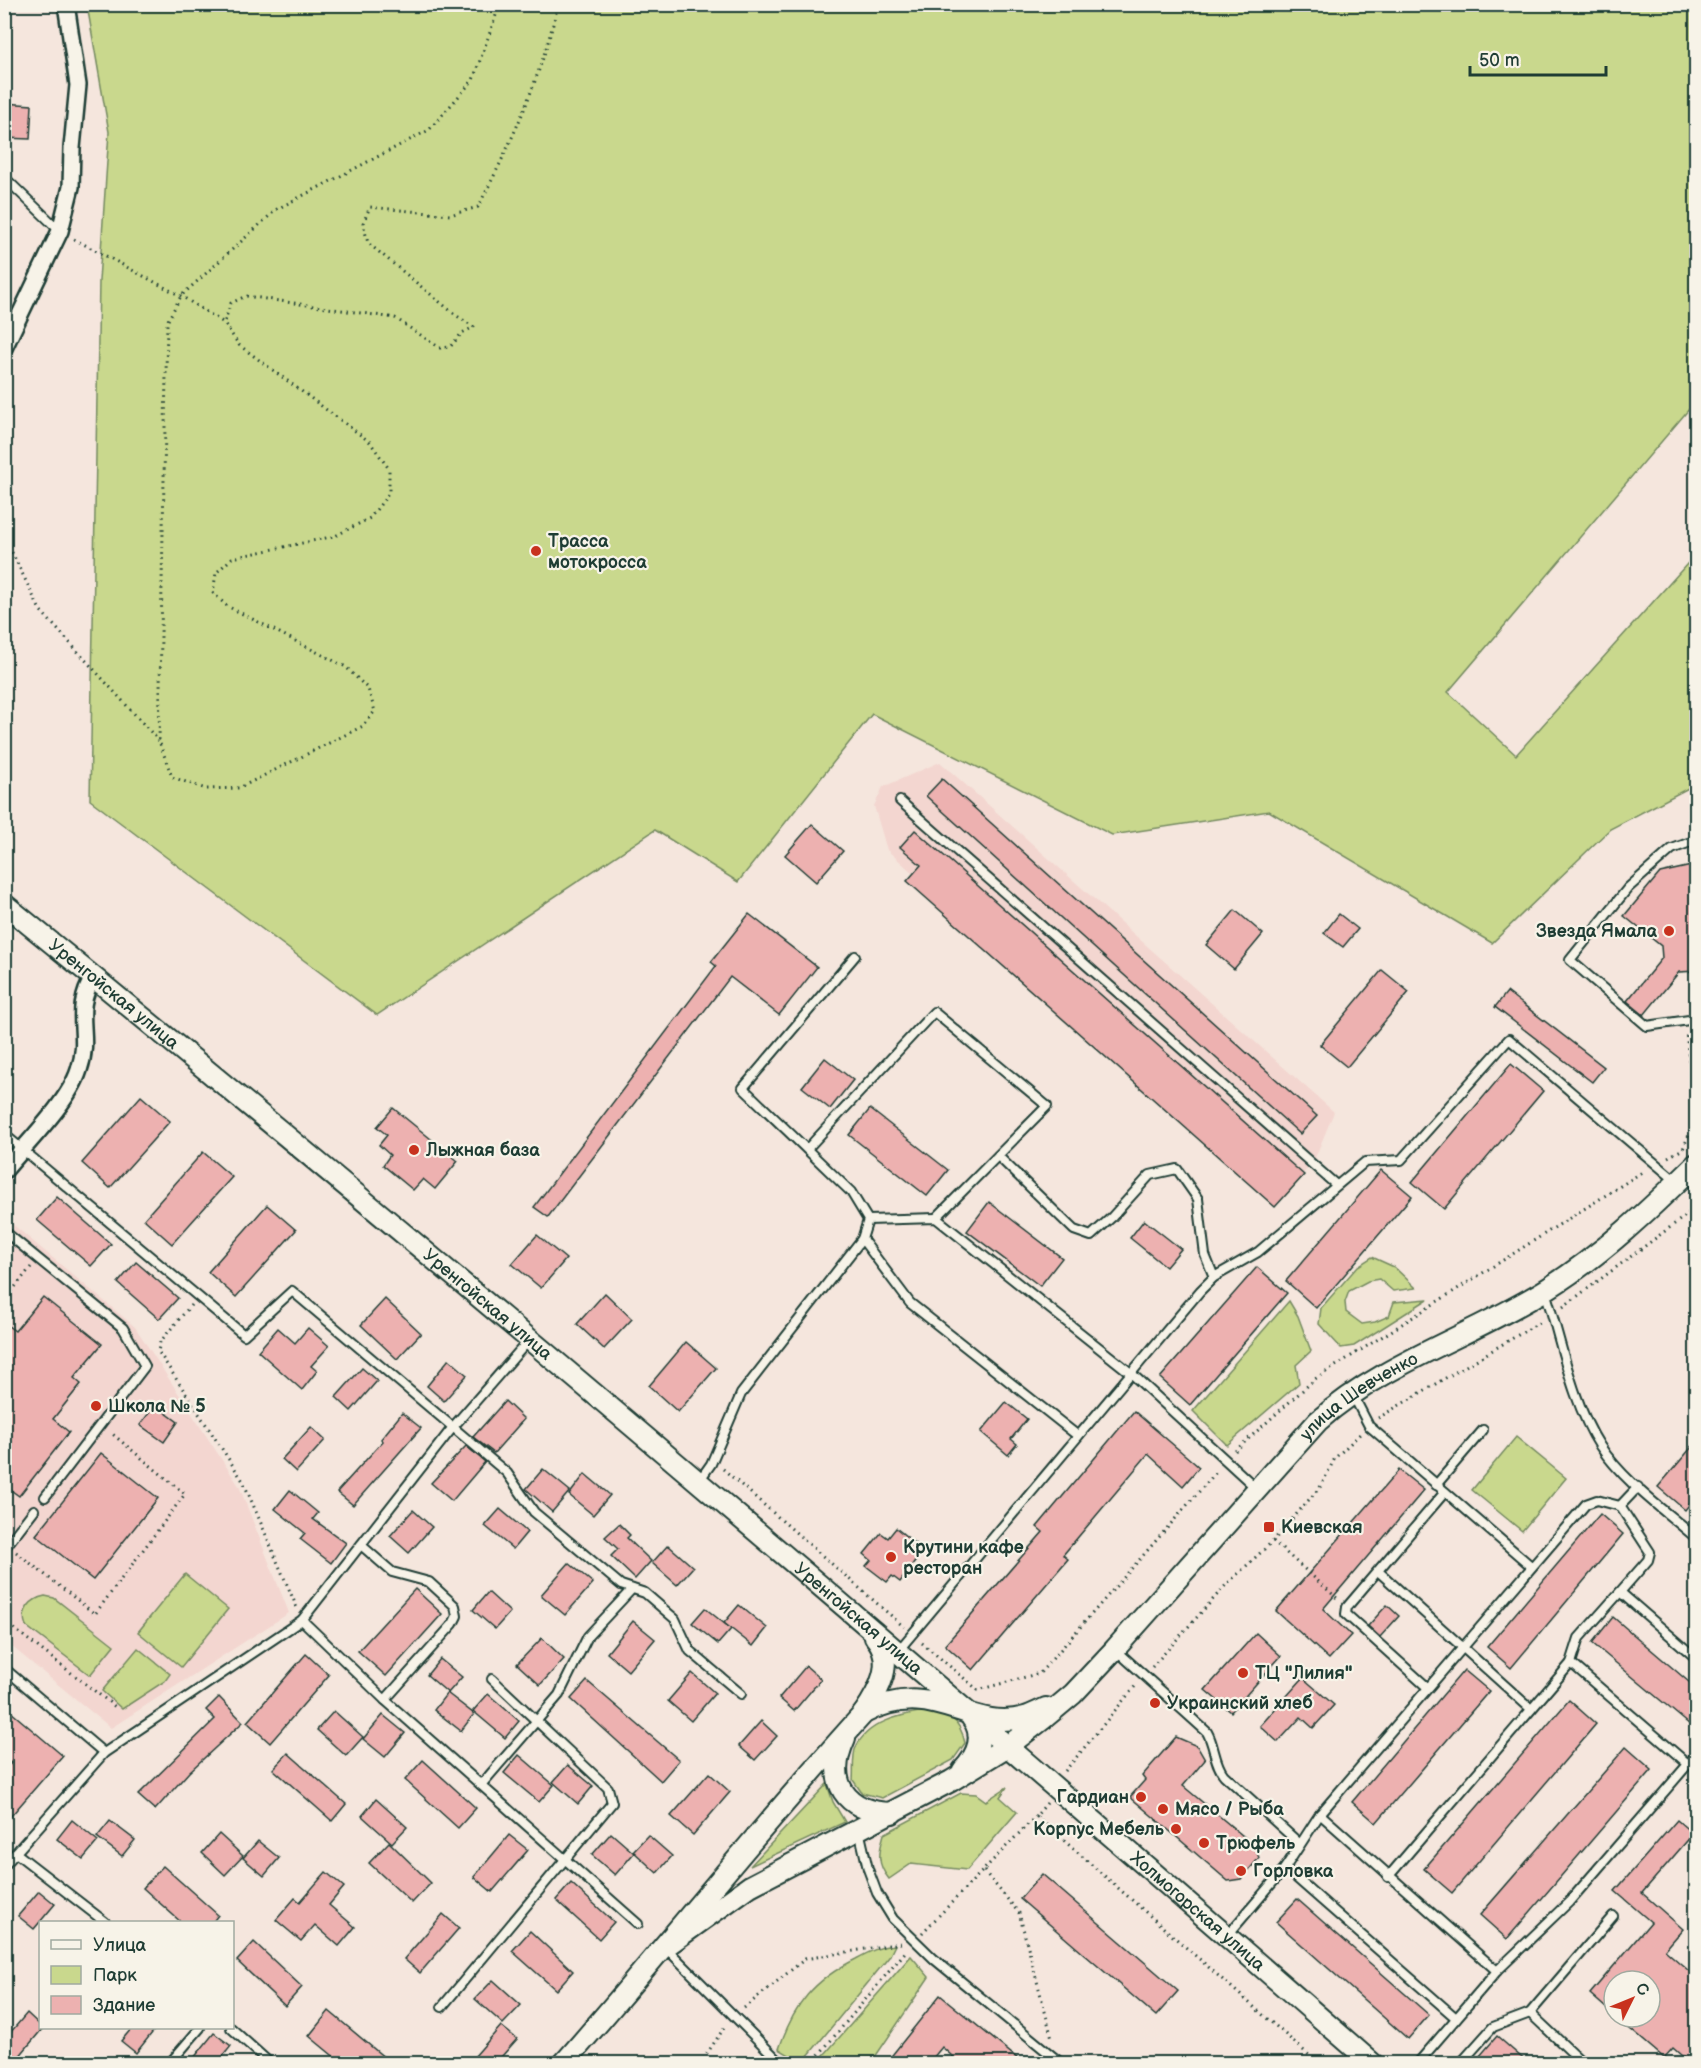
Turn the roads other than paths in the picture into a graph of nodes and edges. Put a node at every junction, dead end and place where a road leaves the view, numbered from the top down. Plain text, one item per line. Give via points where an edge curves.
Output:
1 (66, 4) edge
2 (4, 177) edge
3 (60, 231) junction
4 (4, 348) edge
5 (900, 801) dead end
6 (1695, 844) edge
7 (4, 904) edge
8 (855, 956) dead end
9 (94, 976) junction
10 (1696, 1019) edge
11 (4, 1134) edge
12 (22, 1149) junction
13 (807, 1149) junction
14 (998, 1156) junction
15 (4, 1171) edge
16 (1689, 1177) edge
17 (1335, 1184) junction
18 (936, 1218) junction
19 (868, 1220) junction
20 (4, 1231) edge
21 (862, 1239) junction
22 (1214, 1277) junction
23 (1545, 1290) junction
24 (529, 1340) junction
25 (1132, 1374) junction
26 (1352, 1394) junction
27 (453, 1427) junction
28 (1483, 1430) dead end
29 (1078, 1436) junction
30 (698, 1482) junction
31 (1436, 1485) junction
32 (1638, 1486) junction
33 (1256, 1489) junction
34 (1445, 1492) junction
35 (45, 1497) dead end
36 (1620, 1506) junction
37 (34, 1510) dead end
38 (1696, 1538) edge
39 (362, 1545) junction
40 (6, 1548) edge
41 (1531, 1566) junction
42 (1378, 1571) junction
43 (632, 1589) junction
44 (1620, 1592) junction
45 (302, 1620) junction
46 (864, 1623) junction
47 (1462, 1646) junction
48 (1115, 1648) junction
49 (897, 1652) junction
50 (1696, 1658) edge
51 (1571, 1663) junction
52 (4, 1668) edge
53 (492, 1679) dead end
54 (1427, 1687) junction
55 (741, 1694) dead end
56 (1073, 1694) junction
57 (385, 1700) junction
58 (1532, 1709) junction
59 (968, 1712) junction
60 (860, 1718) junction
61 (537, 1721) junction
62 (1008, 1746) junction
63 (104, 1753) junction
64 (1696, 1755) edge
65 (1688, 1764) junction
66 (951, 1781) junction
67 (481, 1785) junction
68 (892, 1813) junction
69 (1320, 1814) junction
70 (860, 1830) junction
71 (1300, 1844) junction
72 (16, 1853) junction
73 (566, 1861) junction
74 (4, 1866) edge
75 (1285, 1868) junction
76 (1388, 1876) junction
77 (1613, 1916) dead end
78 (102, 1921) edge
79 (638, 1923) dead end
80 (1227, 1936) junction
81 (665, 1947) junction
82 (1497, 1971) junction
83 (442, 2007) dead end
84 (1530, 2013) junction
85 (1456, 2018) junction
86 (199, 2029) edge
87 (232, 2029) edge
88 (1060, 2061) edge
89 (169, 2064) edge
90 (271, 2064) edge
91 (563, 2064) edge
92 (782, 2064) edge
93 (1373, 2064) edge
94 (1417, 2064) edge
95 (1461, 2064) edge
96 (1584, 2064) edge

1 - 3 street via 78,85 72,187
2 - 3 lane
3 - 4 street
5 - 17 lane
6 - 10 lane via 1672,849 1628,888 1570,960 1647,1026
7 - 9 street, Уренгойская улица
8 - 13 lane via 743,1088
9 - 12 street via 81,1004 84,1034 79,1072 70,1090
9 - 24 street, Уренгойская улица
11 - 12 lane
12 - 15 street
12 - 27 lane via 244,1335 292,1291
13 - 14 lane via 934,1012 1047,1106
13 - 19 lane via 851,1192
14 - 18 lane
14 - 22 lane via 1074,1230 1091,1236 1150,1175 1178,1169 1198,1199 1205,1255
16 - 17 lane via 1509,1039 1401,1160 1365,1162
16 - 23 street, улица Шевченко via 1588,1262
17 - 22 lane via 1258,1252
18 - 19 lane
18 - 25 lane
19 - 21 lane
20 - 35 lane via 123,1328 145,1366
21 - 29 lane via 910,1303
21 - 30 lane via 741,1394 711,1464
22 - 25 lane
23 - 26 street, улица Шевченко
23 - 32 lane via 1589,1427 1602,1448
24 - 27 lane
24 - 30 street, Уренгойская улица
25 - 29 lane
25 - 33 lane
26 - 31 lane via 1369,1426
26 - 33 street, улица Шевченко via 1318,1421
27 - 39 lane
27 - 43 lane via 507,1473 534,1512 621,1585
28 - 31 lane
29 - 49 lane
30 - 46 street, Уренгойская улица
31 - 34 lane
32 - 36 lane
32 - 38 lane
33 - 48 street, улица Шевченко
34 - 41 lane
34 - 42 lane
36 - 41 lane via 1591,1501
36 - 44 lane via 1650,1552 1648,1560
37 - 40 lane
39 - 45 lane
39 - 57 lane via 392,1572 429,1582 455,1606 457,1616
41 - 47 lane
42 - 47 lane
42 - 54 lane via 1347,1607 1346,1614
43 - 55 lane via 645,1593 675,1619 690,1651
43 - 61 lane via 588,1636 559,1695
44 - 50 lane
44 - 51 lane via 1579,1638
45 - 57 lane
45 - 63 lane
46 - 49 street, Уренгойская улица
46 - 60 street via 880,1642 885,1661 880,1688
47 - 54 lane
47 - 58 lane
48 - 56 street, улица Шевченко
48 - 71 lane via 1207,1732 1224,1775
49 - 59 street, Уренгойская улица
51 - 58 lane
51 - 65 lane
52 - 63 lane
53 - 61 lane
54 - 69 lane
56 - 59 street via 1025,1717 1001,1718
56 - 62 street
57 - 67 lane
58 - 76 lane
59 - 60 street via 909,1698 878,1706
59 - 62 street, Холмогорская улица
59 - 66 street via 980,1732 978,1749
60 - 68 street via 839,1753 841,1789 863,1810
60 - 81 street via 747,1846
61 - 67 lane
61 - 73 lane via 608,1788 612,1803
62 - 66 street
62 - 80 street, Холмогорская улица
63 - 72 lane
64 - 65 lane
65 - 82 lane via 1569,1902
66 - 68 street
67 - 73 lane
68 - 70 street
69 - 71 lane
69 - 76 lane
70 - 81 street via 750,1886
70 - 88 lane via 867,1869 893,1919 914,1941
71 - 75 lane
72 - 74 lane
72 - 78 lane
73 - 79 lane
73 - 83 lane
75 - 80 lane
75 - 85 lane
76 - 82 lane
77 - 84 lane
80 - 93 street, Холмогорская улица
81 - 91 street
81 - 92 lane
82 - 85 lane
84 - 95 lane via 1493,2027
84 - 96 lane
85 - 94 lane
86 - 89 lane
87 - 90 lane

